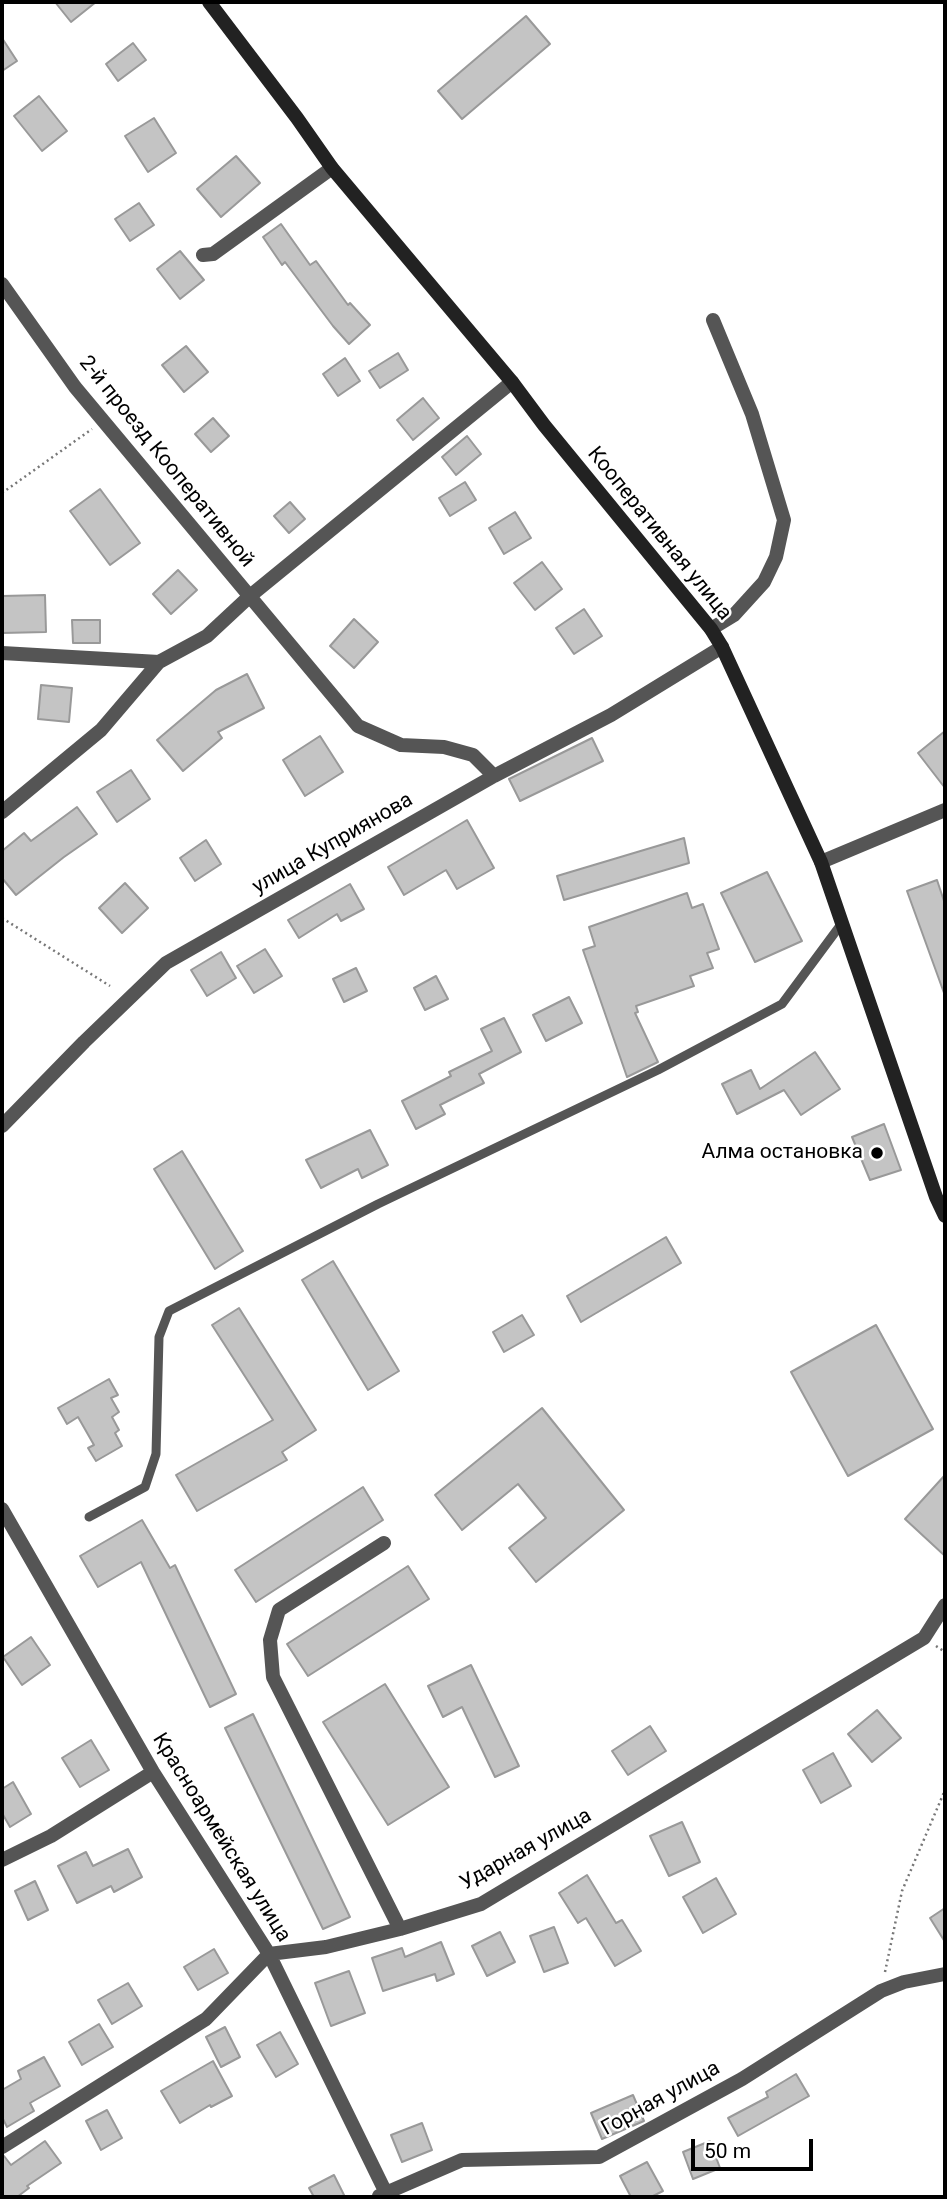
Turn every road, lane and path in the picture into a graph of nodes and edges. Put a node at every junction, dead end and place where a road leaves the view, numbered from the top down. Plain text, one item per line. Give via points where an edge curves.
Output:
1 (209, 2) edge
2 (332, 168) junction
3 (203, 255) dead end
4 (2, 284) edge
5 (713, 320) dead end
6 (512, 382) junction
7 (104, 421) junction
8 (2, 493) edge
9 (250, 596) junction
10 (711, 629) junction
11 (722, 647) junction
12 (2, 653) edge
13 (159, 662) junction
14 (494, 776) junction
15 (945, 810) edge
16 (2, 812) edge
17 (821, 862) junction
18 (2, 918) edge
19 (842, 923) junction
20 (110, 986) dead end
21 (2, 1126) edge
22 (945, 1216) edge
23 (4, 1517) edge
24 (89, 1517) dead end
25 (384, 1543) dead end
26 (945, 1605) edge
27 (153, 1772) junction
28 (945, 1790) edge
29 (2, 1860) edge
30 (400, 1929) junction
31 (269, 1954) junction
32 (945, 1974) edge
33 (881, 1992) junction
34 (2, 2147) edge
35 (383, 2196) edge

1 - 2 main road, Кооперативная улица
2 - 3 street via 213,254
2 - 6 main road, Кооперативная улица
4 - 7 street, 2-й проезд Кооперативной
5 - 10 street via 752,414 784,520 776,557 764,582 734,615
6 - 9 street, 2-й проезд Кооперативной
6 - 10 main road, Кооперативная улица
7 - 8 path
7 - 9 street, 2-й проезд Кооперативной
9 - 13 street via 207,636
9 - 14 street via 358,726 401,745 444,747 473,755
10 - 11 main road, Кооперативная улица
11 - 14 street, улица Куприянова via 611,715
11 - 17 main road, Кооперативная улица
12 - 13 street
13 - 16 street via 101,730
14 - 21 street, улица Куприянова via 166,963
15 - 17 street
17 - 19 main road, Кооперативная улица
18 - 20 path
19 - 22 main road, Кооперативная улица
19 - 24 lane via 782,1003 658,1070 378,1204 169,1311 159,1338 156,1454 145,1487
23 - 27 street, Красноармейская улица
25 - 30 street via 279,1610 270,1640 273,1677
26 - 30 street, Ударная улица via 924,1639 481,1904
27 - 29 street via 51,1836
27 - 31 street, Красноармейская улица
28 - 33 path via 902,1891
30 - 31 street, Ударная улица via 326,1947
31 - 34 street via 206,2019
31 - 35 street, Красноармейская улица
32 - 33 street, Горная улица
33 - 35 street, Горная улица via 742,2079 599,2157 462,2160

